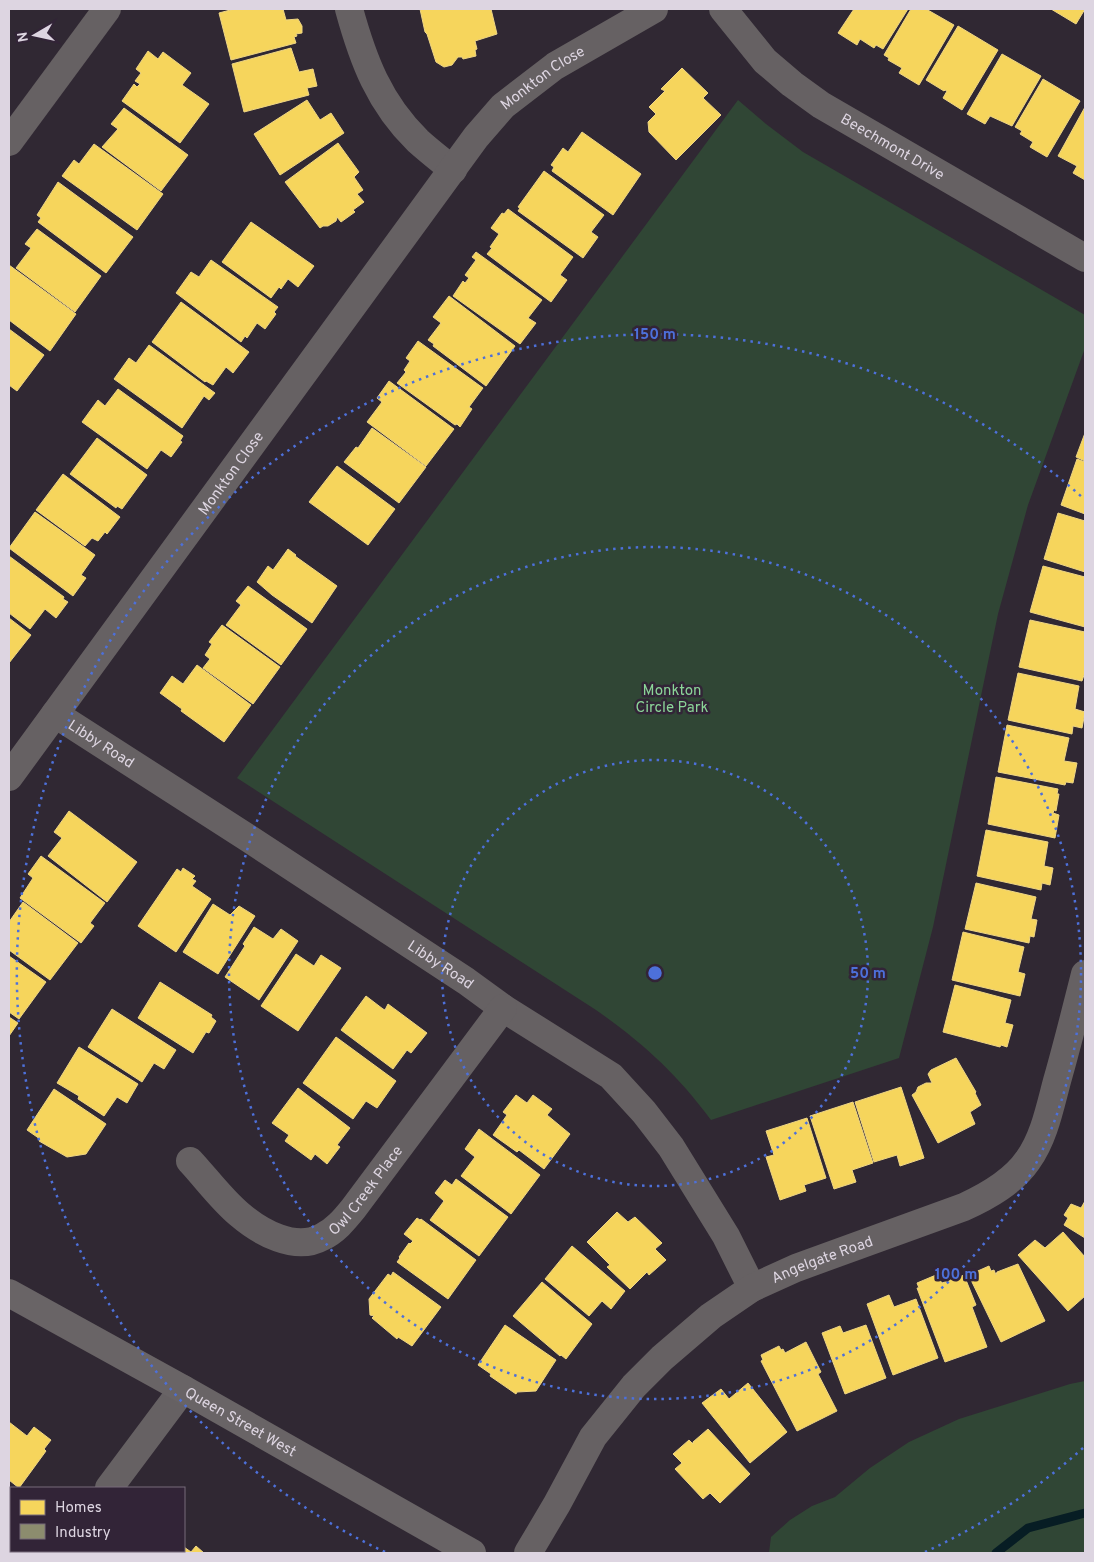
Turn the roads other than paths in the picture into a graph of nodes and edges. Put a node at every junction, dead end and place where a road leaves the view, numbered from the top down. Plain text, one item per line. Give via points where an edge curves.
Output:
1 (107, 9) edge
2 (349, 9) edge
3 (654, 9) edge
4 (723, 9) edge
5 (9, 142) edge
6 (453, 170) junction
7 (1085, 258) edge
8 (55, 714) junction
9 (9, 777) edge
10 (1085, 974) edge
11 (503, 1008) junction
12 (190, 1161) dead end
13 (752, 1288) junction
14 (9, 1293) edge
15 (183, 1389) junction
16 (110, 1487) edge
17 (472, 1553) edge
18 (528, 1553) edge

1 - 5 street
2 - 6 street via 378,90 418,141
3 - 6 street, Monkton Close via 581,50 531,83 504,106
4 - 7 street, Beechmont Drive via 765,61 821,105
6 - 8 street, Monkton Close
8 - 9 street, Monkton Close
8 - 11 street, Libby Road via 264,848
10 - 13 street, Angelgate Road via 1041,1136 1028,1160 1007,1182 988,1196 964,1207 796,1268
11 - 12 street, Owl Creek Place via 353,1209 339,1226 321,1238 303,1243 283,1240 260,1229 238,1214
11 - 13 street, Libby Road via 611,1076 644,1112 671,1147 716,1220
13 - 18 street, Angelgate Road via 711,1316 634,1386 593,1437
14 - 15 main road, Queen Street West
15 - 16 street
15 - 17 main road, Queen Street West

